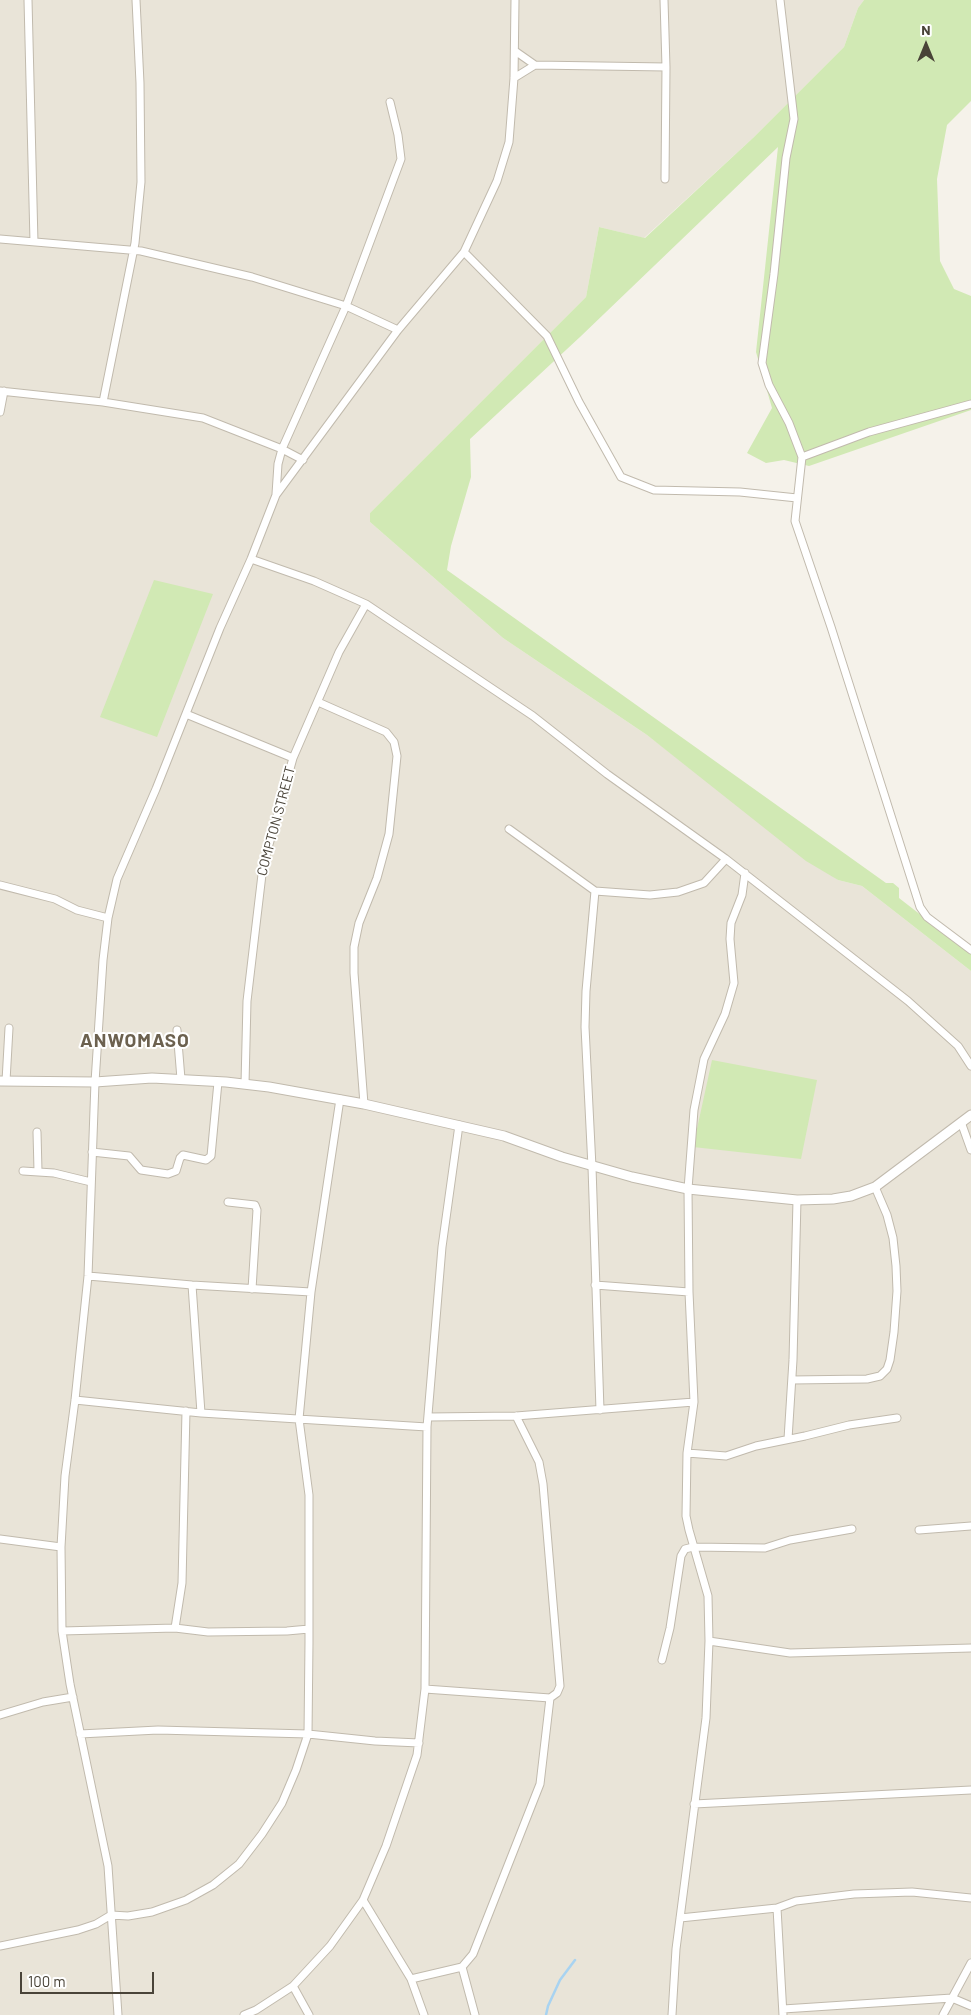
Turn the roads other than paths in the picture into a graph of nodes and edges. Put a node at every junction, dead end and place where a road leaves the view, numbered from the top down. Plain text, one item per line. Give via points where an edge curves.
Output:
1 (28, 0) edge
2 (136, 0) edge
3 (515, 0) edge
4 (664, 0) edge
5 (780, 0) edge
6 (515, 50) junction
7 (535, 65) junction
8 (666, 67) junction
9 (514, 78) junction
10 (390, 102) dead end
11 (665, 179) dead end
12 (0, 239) edge
13 (34, 242) junction
14 (133, 250) junction
15 (464, 252) junction
16 (346, 306) junction
17 (398, 330) junction
18 (2, 391) edge
19 (103, 402) junction
20 (971, 404) edge
21 (0, 412) edge
22 (282, 449) junction
23 (802, 457) junction
24 (304, 460) junction
25 (276, 495) junction
26 (797, 498) junction
27 (251, 559) junction
28 (366, 604) junction
29 (318, 702) junction
30 (186, 714) junction
31 (293, 758) junction
32 (509, 828) dead end
33 (726, 858) junction
34 (746, 874) junction
35 (0, 885) edge
36 (595, 891) junction
37 (108, 918) junction
38 (971, 950) edge
39 (9, 1028) dead end
40 (177, 1030) dead end
41 (971, 1066) edge
42 (181, 1079) junction
43 (3, 1081) edge
44 (95, 1082) junction
45 (218, 1082) junction
46 (245, 1084) junction
47 (340, 1099) junction
48 (364, 1104) junction
49 (971, 1115) edge
50 (961, 1122) junction
51 (458, 1125) junction
52 (37, 1132) dead end
53 (971, 1150) edge
54 (92, 1152) junction
55 (592, 1166) junction
56 (23, 1171) dead end
57 (38, 1171) junction
58 (91, 1182) junction
59 (875, 1187) junction
60 (688, 1189) junction
61 (797, 1200) junction
62 (228, 1202) dead end
63 (88, 1276) junction
64 (192, 1285) junction
65 (595, 1286) junction
66 (252, 1289) junction
67 (311, 1292) junction
68 (689, 1292) junction
69 (792, 1380) junction
70 (75, 1400) junction
71 (694, 1402) junction
72 (600, 1410) junction
73 (186, 1412) junction
74 (201, 1413) junction
75 (516, 1416) junction
76 (429, 1417) junction
77 (897, 1418) dead end
78 (299, 1419) junction
79 (427, 1427) junction
80 (788, 1439) junction
81 (687, 1453) junction
82 (971, 1526) edge
83 (852, 1529) dead end
84 (919, 1530) dead end
85 (0, 1539) edge
86 (61, 1547) junction
87 (693, 1547) junction
88 (175, 1628) junction
89 (309, 1629) junction
90 (62, 1632) junction
91 (709, 1641) junction
92 (971, 1648) edge
93 (662, 1660) dead end
94 (426, 1689) junction
95 (72, 1697) junction
96 (550, 1698) junction
97 (0, 1714) edge
98 (80, 1734) junction
99 (308, 1734) junction
100 (419, 1743) junction
101 (971, 1790) edge
102 (694, 1804) junction
103 (971, 1898) edge
104 (363, 1900) junction
105 (777, 1908) junction
106 (111, 1915) junction
107 (680, 1918) junction
108 (0, 1946) edge
109 (971, 1963) edge
110 (462, 1967) junction
111 (411, 1979) junction
112 (293, 1986) junction
113 (952, 1998) junction
114 (971, 2006) edge
115 (783, 2012) edge
116 (118, 2015) edge
117 (244, 2015) edge
118 (309, 2015) edge
119 (424, 2015) edge
120 (475, 2015) edge
121 (672, 2015) edge
122 (943, 2015) edge

1 - 13 street
2 - 14 street via 141,182
3 - 6 street
4 - 8 street
5 - 23 street via 794,119 786,158 762,363
6 - 7 street
6 - 9 street
7 - 8 street
7 - 9 street
8 - 11 street
9 - 15 street via 509,142 497,181
10 - 16 street via 401,159
12 - 13 street
13 - 14 street
14 - 16 street via 252,277
14 - 19 street
15 - 17 street
15 - 26 street via 546,336 621,477 654,490 740,492
16 - 17 street
16 - 22 street
17 - 24 street
18 - 19 street
18 - 21 street
19 - 22 street via 203,418
20 - 23 street via 869,432
22 - 24 street
22 - 25 street
23 - 26 street
24 - 25 street
25 - 27 street
26 - 38 street via 795,521 920,907 927,917
27 - 28 street
27 - 30 street
28 - 29 street, COMPTON STREET via 339,652
28 - 33 street via 533,716 607,774
29 - 31 street, COMPTON STREET
29 - 48 street via 386,732 394,742 397,756 388,834 354,946
30 - 31 street
30 - 37 street via 117,879
31 - 46 street, COMPTON STREET via 263,866 247,1001
32 - 36 street
33 - 34 street
33 - 36 street via 704,883 678,892 650,895
34 - 41 street via 940,1028 958,1046
34 - 60 street via 731,923 734,983 725,1014 704,1059 694,1110
35 - 37 street via 55,899 77,910
36 - 55 street via 585,1027
37 - 44 street
39 - 43 street
40 - 42 street
42 - 44 street
42 - 45 street
43 - 44 street
44 - 54 street
45 - 46 street
45 - 54 street via 211,1156 206,1160 183,1155 176,1170 168,1174 141,1170 129,1156
46 - 47 street
47 - 48 street
47 - 67 street
48 - 51 street
49 - 50 street
50 - 53 street
50 - 59 street
51 - 55 street via 504,1136
51 - 76 street via 442,1247
52 - 57 street
54 - 58 street
55 - 60 street
55 - 65 street
56 - 57 street
57 - 58 street
58 - 63 street
59 - 61 street via 833,1200
59 - 69 street via 893,1238 896,1266 894,1332 886,1369 880,1376 867,1379
60 - 61 street
60 - 68 street
61 - 69 street
62 - 66 street via 255,1205 257,1210
63 - 64 street
63 - 70 street
64 - 66 street
64 - 74 street
65 - 68 street
65 - 72 street
66 - 67 street
67 - 78 street
68 - 71 street
69 - 80 street
70 - 73 street
70 - 86 street via 65,1476
71 - 72 street
71 - 81 street
72 - 75 street
73 - 74 street
73 - 88 street via 182,1583
74 - 78 street
75 - 76 street
75 - 96 street via 538,1462 543,1484 561,1678 557,1693
76 - 79 street
77 - 80 street
78 - 79 street
78 - 89 street via 309,1495
79 - 94 street
80 - 81 street via 726,1456
81 - 87 street via 686,1516
82 - 84 street
83 - 87 street via 799,1538 765,1548
85 - 86 street
86 - 90 street
87 - 91 street via 708,1596
87 - 93 street via 685,1549 681,1556
88 - 89 street via 208,1632
88 - 90 street
89 - 99 street
90 - 95 street
91 - 92 street via 790,1652
91 - 102 street via 706,1718
94 - 96 street
94 - 100 street
95 - 97 street
95 - 98 street
96 - 110 street via 540,1784 473,1954
98 - 99 street via 158,1730
98 - 106 street via 108,1866
99 - 100 street
99 - 106 street via 282,1803 240,1864 186,1900 152,1912
100 - 104 street via 386,1846
101 - 102 street
102 - 107 street
103 - 105 street via 912,1892 854,1894 796,1901
104 - 111 street
104 - 112 street via 330,1946
105 - 107 street
105 - 115 street
106 - 108 street via 78,1930
106 - 116 street
107 - 121 street
109 - 113 street
110 - 111 street
110 - 120 street
111 - 119 street
112 - 117 street
112 - 118 street
113 - 114 street
113 - 115 street
113 - 122 street

